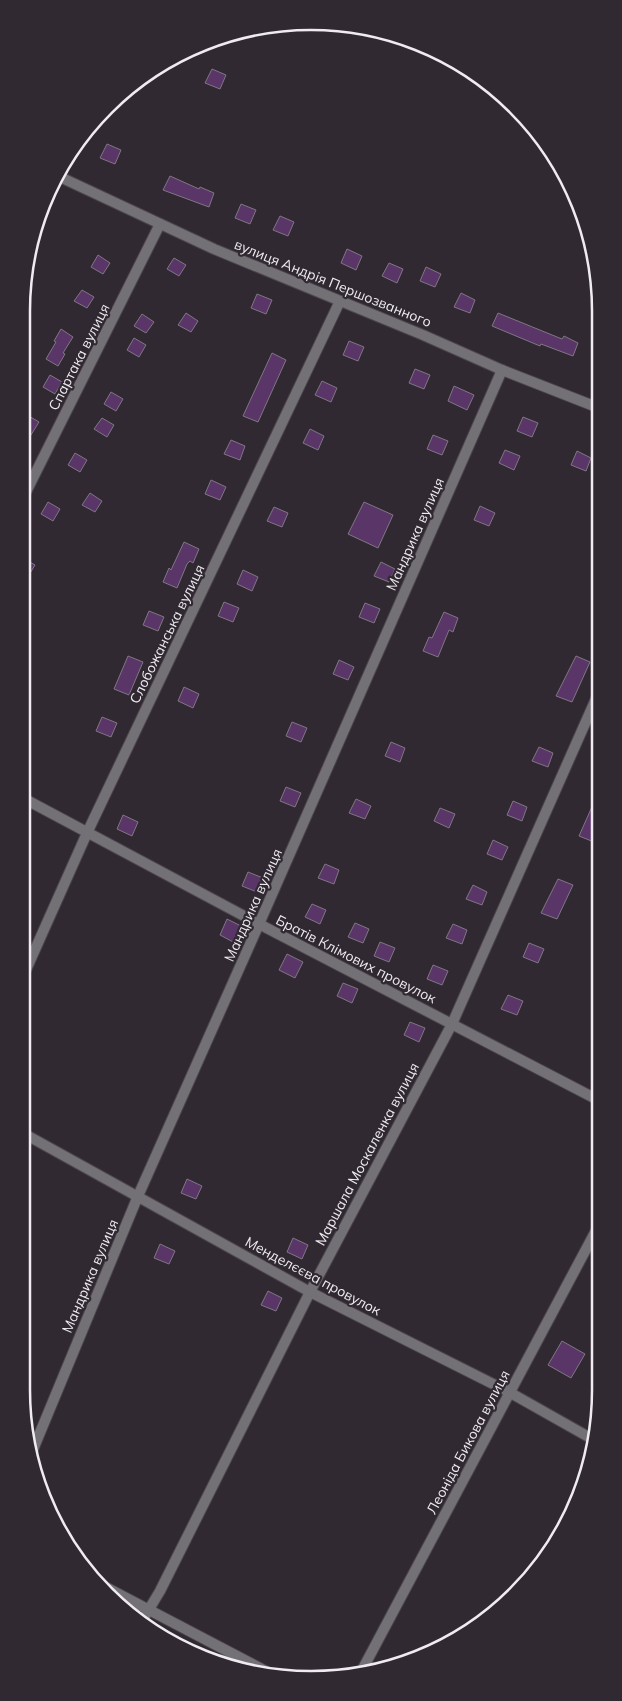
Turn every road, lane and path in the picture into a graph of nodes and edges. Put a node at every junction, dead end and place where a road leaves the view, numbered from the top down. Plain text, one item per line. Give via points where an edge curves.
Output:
1 (63, 179) edge
2 (160, 224) junction
3 (340, 301) junction
4 (502, 370) junction
5 (592, 406) edge
6 (30, 484) edge
7 (592, 708) edge
8 (30, 802) edge
9 (87, 833) junction
10 (259, 924) junction
11 (30, 961) edge
12 (452, 1024) junction
13 (592, 1097) edge
14 (30, 1137) edge
15 (138, 1196) junction
16 (592, 1238) edge
17 (310, 1292) junction
18 (509, 1392) junction
19 (588, 1437) edge
20 (35, 1445) edge
21 (117, 1593) edge
22 (149, 1610) junction
23 (145, 1617) edge
24 (256, 1666) edge
25 (364, 1666) edge

1 - 2 street, вулиця Андрія Першозванного
2 - 3 street, вулиця Андрія Першозванного
2 - 6 street, Спартака вулиця
3 - 4 street, вулиця Андрія Першозванного
3 - 9 street, Слобожанська вулиця
4 - 5 street, вулиця Андрія Першозванного
4 - 10 street, Мандрика вулиця
7 - 12 street, Маршала Москаленка вулиця
8 - 9 street, Братів Клімових провулок
9 - 10 street, Братів Клімових провулок
9 - 11 street, Слобожанська вулиця
10 - 12 street, Братів Клімових провулок
10 - 15 street, Мандрика вулиця
12 - 13 street, Братів Клімових провулок
12 - 17 street, Маршала Москаленка вулиця
14 - 15 street, Менделєєва провулок
15 - 17 street, Менделєєва провулок
15 - 20 street, Мандрика вулиця
16 - 18 street, Леоніда Бикова вулиця
17 - 18 street, Менделєєва провулок
17 - 22 street, Маршала Москаленка вулиця
18 - 19 street, Менделєєва провулок
18 - 25 street, Леоніда Бикова вулиця
21 - 22 street
22 - 23 street, Маршала Москаленка вулиця
22 - 24 street

